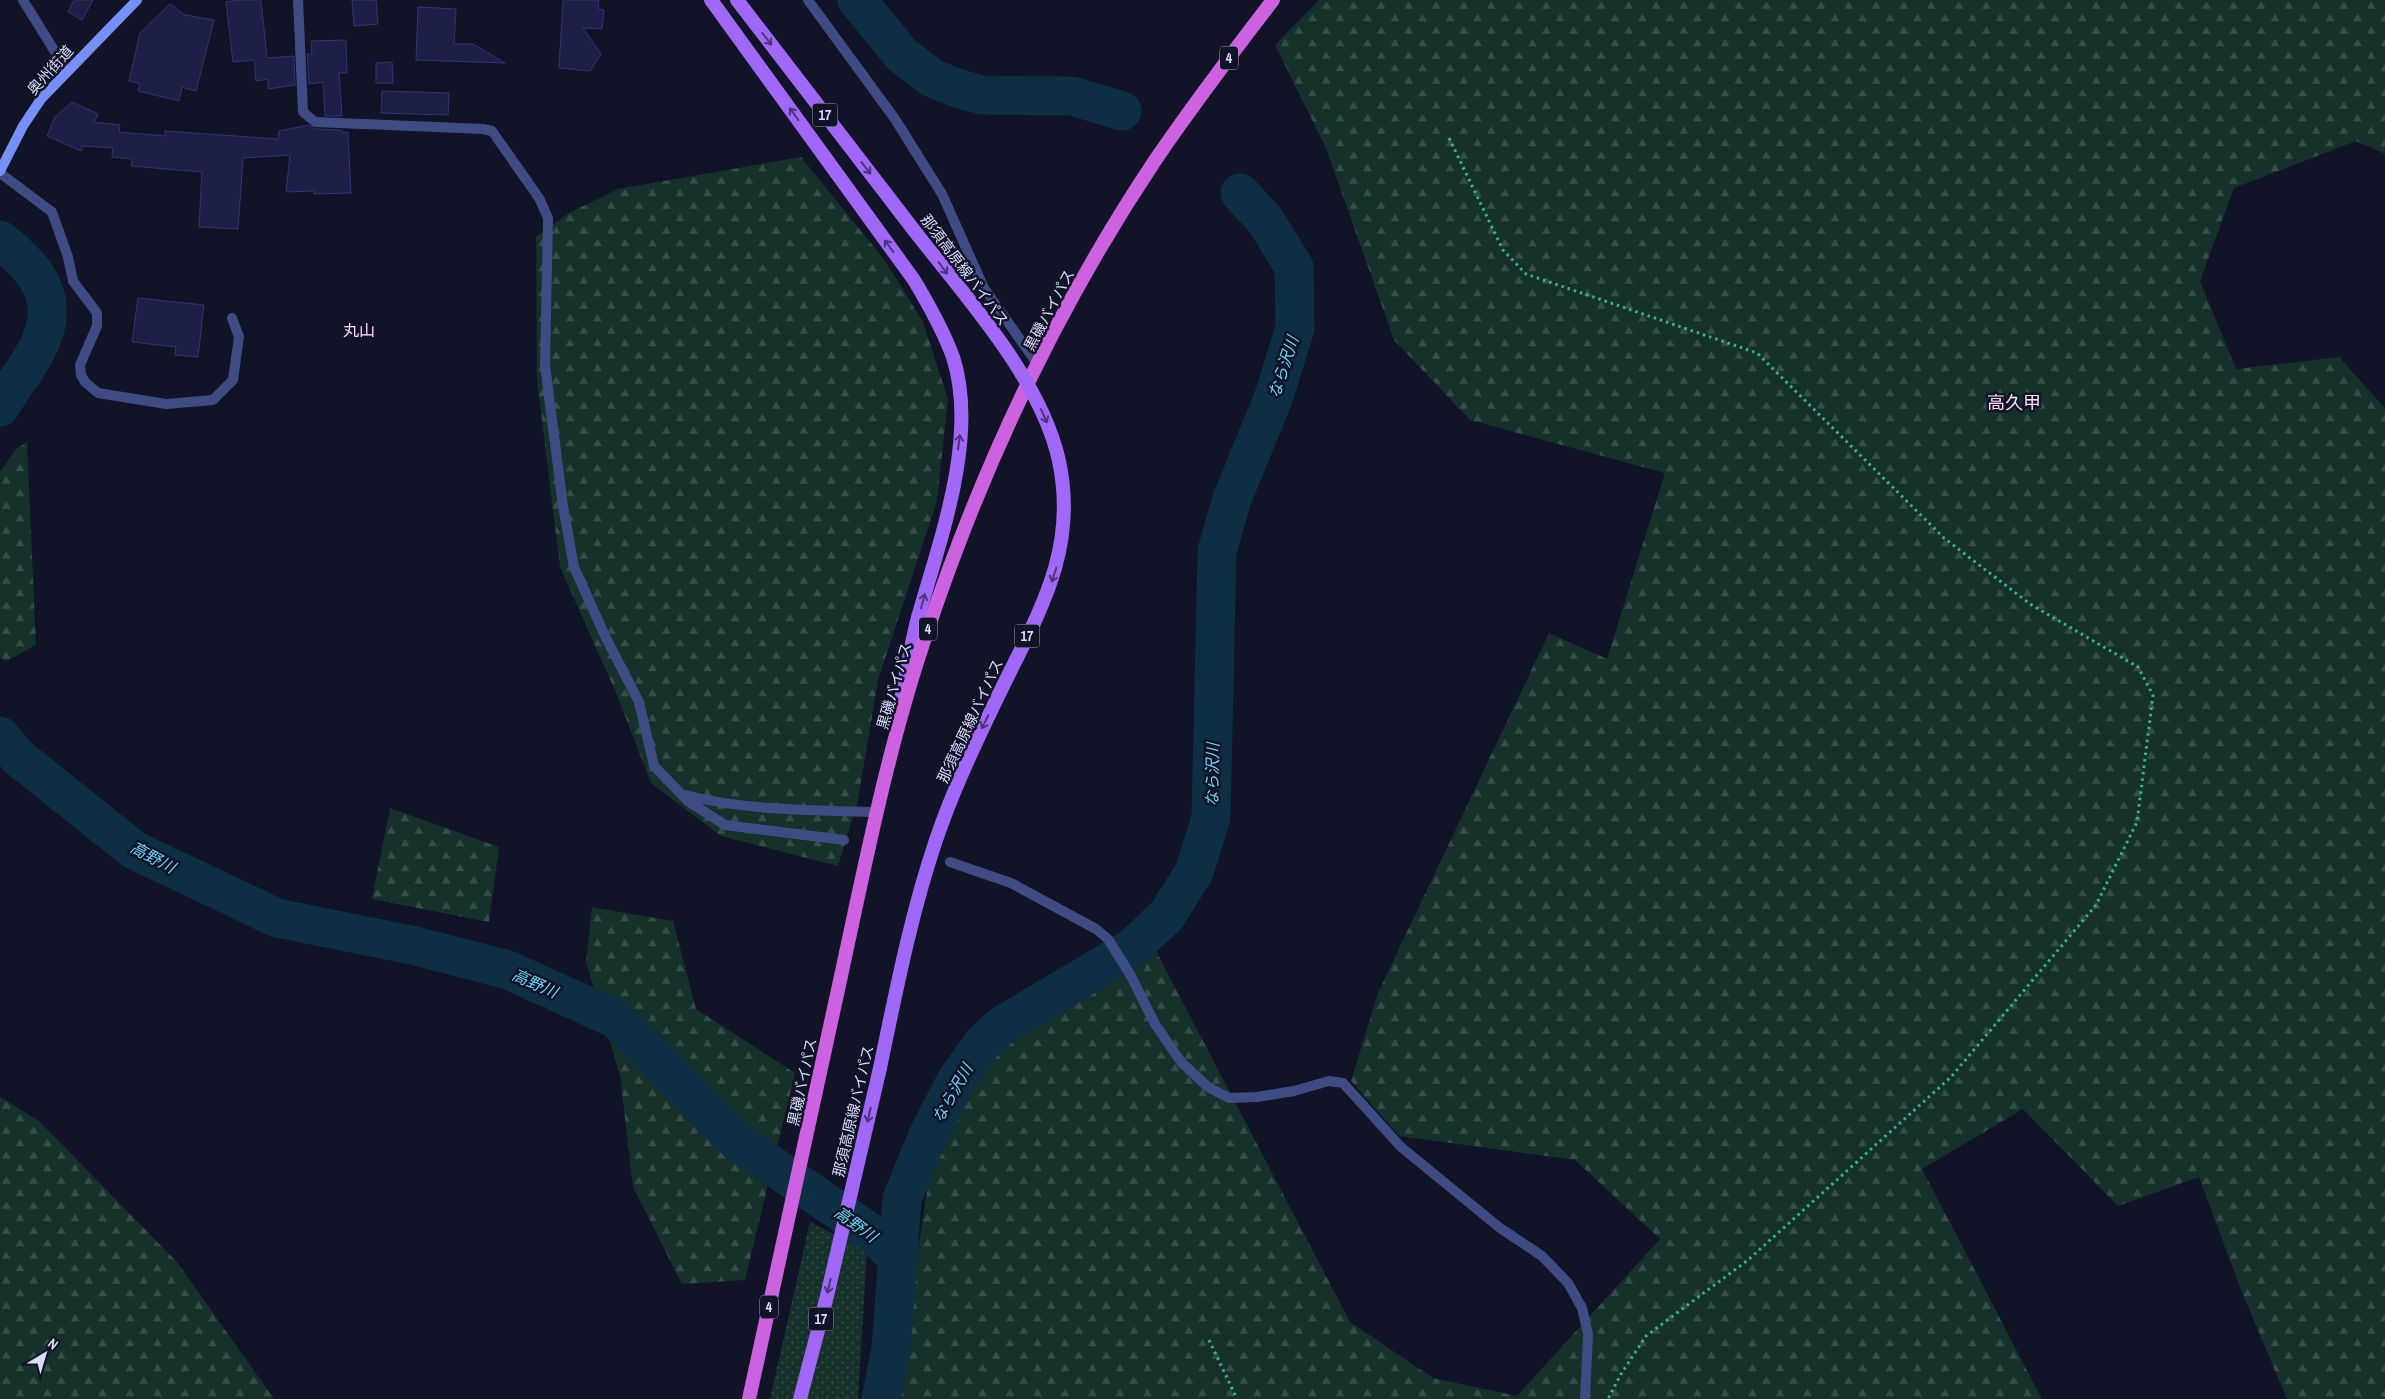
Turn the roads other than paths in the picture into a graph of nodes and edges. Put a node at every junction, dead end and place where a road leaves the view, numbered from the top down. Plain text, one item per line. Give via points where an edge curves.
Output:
1 (23, 0) edge
2 (137, 0) edge
3 (298, 0) edge
4 (711, 0) edge
5 (737, 0) edge
6 (808, 0) edge
7 (1273, 0) edge
8 (67, 70) junction
9 (0, 172) edge
10 (232, 318) dead end
11 (1038, 365) junction
12 (892, 751) junction
13 (681, 794) junction
14 (877, 812) junction
15 (844, 840) dead end
16 (950, 862) dead end
17 (749, 1399) edge
18 (800, 1399) edge
19 (1585, 1399) edge

1 - 8 street
2 - 8 main road, 奥州街道
3 - 13 street via 303,112 315,122 492,131 539,198 548,218 545,365 574,567 640,702 654,766
12 -> 4 main road, 17 via 917,624 954,484 961,430 960,393 953,358 937,319 914,280
5 -> 18 main road, 那須高原線バイパス / 17, bridge via 990,329 1036,399 1051,431 1063,498 1062,536 1056,571 1042,608 975,744 936,841 907,942
6 - 11 street via 895,119 942,194 984,288
7 - 11 highway, 黒磯バイパス / 4 via 1156,159 1098,252
8 - 9 main road, 奥州街道 via 23,126
9 - 10 street via 52,212 73,281 97,313 97,326 80,365 85,382 98,393 166,404 213,400 233,380 239,338
11 - 12 highway, 黒磯バイパス / 4 via 993,460 958,546 911,681
12 - 14 highway, 黒磯バイパス / 4
13 - 14 street via 751,808
13 - 15 street via 725,825
14 - 17 highway, 黒磯バイパス / 4
16 - 19 street via 1011,883 1096,929 1108,939 1181,1062 1208,1087 1230,1098 1294,1091 1329,1081 1344,1083 1401,1147 1500,1228 1542,1256 1568,1283 1582,1308 1588,1334

